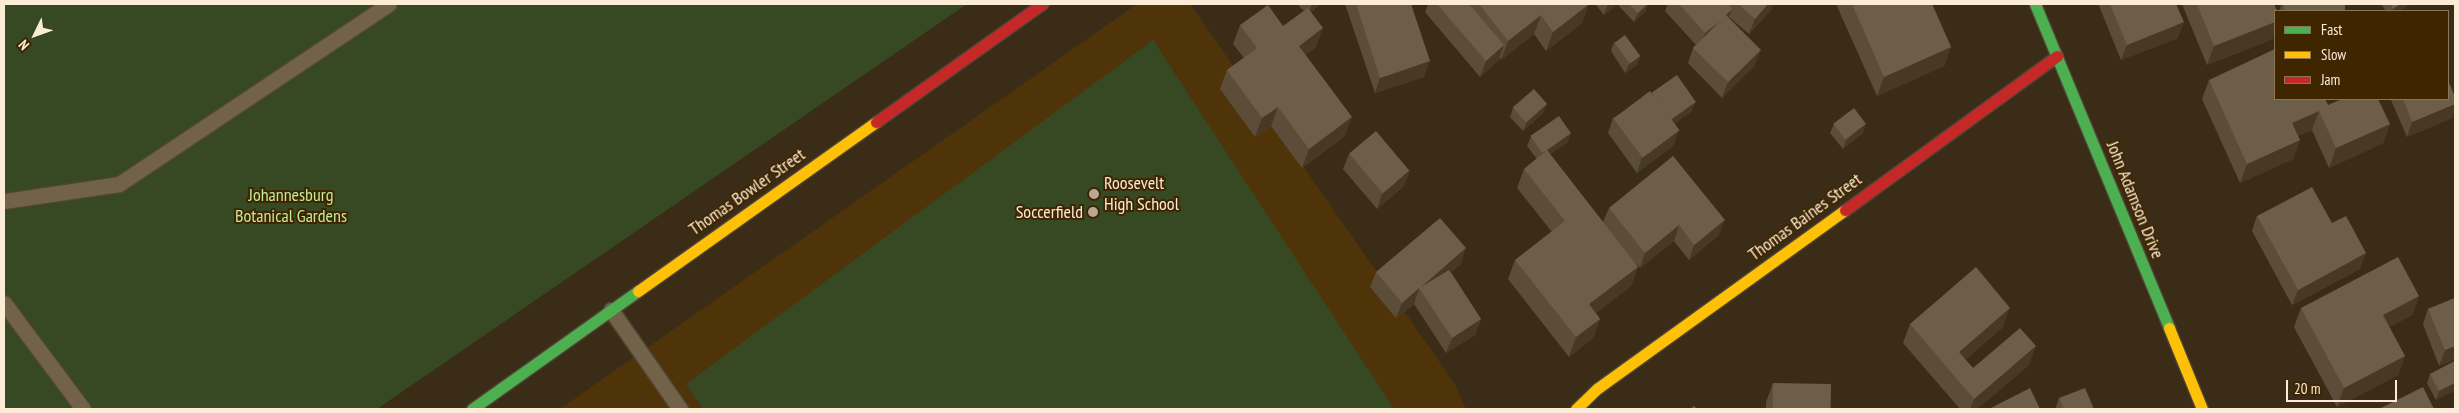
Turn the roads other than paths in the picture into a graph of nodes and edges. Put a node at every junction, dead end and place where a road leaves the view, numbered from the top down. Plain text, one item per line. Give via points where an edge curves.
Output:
1 (389, 4) edge
2 (1042, 4) edge
3 (2035, 4) edge
4 (2057, 56) junction
5 (4, 201) edge
6 (4, 303) edge
7 (612, 310) junction
8 (83, 409) edge
9 (472, 409) edge
10 (680, 409) edge
11 (1576, 409) edge
12 (2202, 409) edge

1 - 5 lane via 119,184
2 - 7 street, Thomas Bowler Street
3 - 4 street, John Adamson Drive
4 - 11 street, Thomas Baines Street via 1598,388
4 - 12 street, John Adamson Drive
6 - 8 lane
7 - 9 street, Thomas Bowler Street
7 - 10 lane

